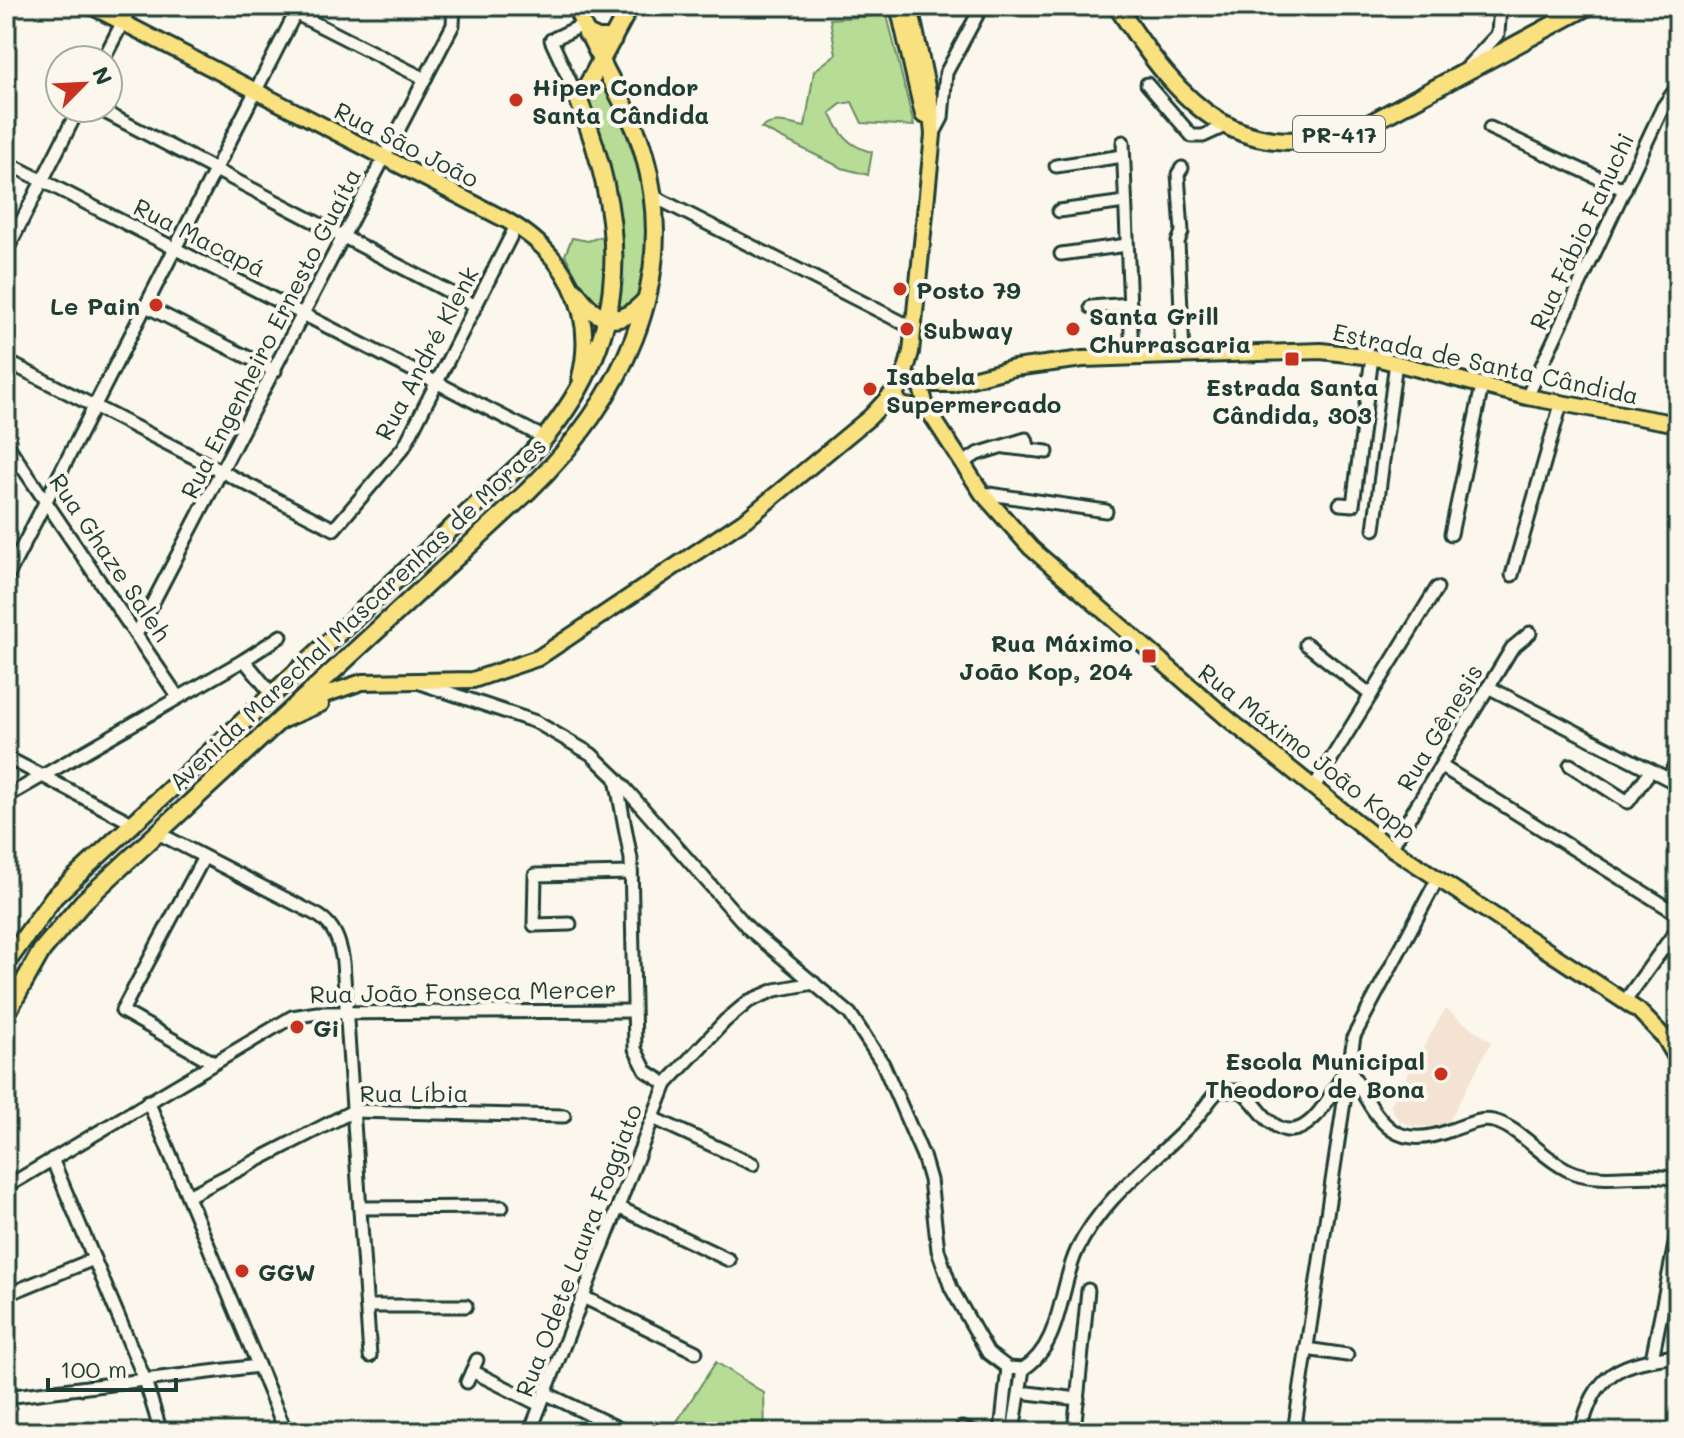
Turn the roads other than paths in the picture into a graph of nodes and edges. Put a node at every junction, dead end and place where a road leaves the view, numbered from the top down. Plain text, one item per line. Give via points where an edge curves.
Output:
1 (91, 6) edge
2 (131, 6) edge
3 (281, 6) edge
4 (454, 6) edge
5 (574, 6) edge
6 (630, 6) edge
7 (982, 6) edge
8 (1117, 6) edge
9 (1500, 6) edge
10 (1588, 6) edge
11 (902, 8) edge
12 (297, 10) edge
13 (123, 22) junction
14 (585, 29) junction
15 (613, 39) junction
16 (111, 44) edge
17 (601, 61) junction
18 (425, 79) junction
19 (1452, 80) junction
20 (1147, 84) dead end
21 (614, 85) junction
22 (1678, 86) edge
23 (255, 91) junction
24 (579, 101) junction
25 (124, 122) edge
26 (71, 124) edge
27 (1227, 125) junction
28 (1490, 128) dead end
29 (933, 135) junction
30 (1123, 142) dead end
31 (1123, 156) junction
32 (385, 157) junction
33 (6, 162) edge
34 (1056, 166) dead end
35 (1182, 168) dead end
36 (215, 170) junction
37 (928, 174) junction
38 (42, 180) junction
39 (1625, 190) junction
40 (651, 195) junction
41 (1125, 202) junction
42 (1059, 211) dead end
43 (516, 226) junction
44 (344, 237) junction
45 (1127, 245) junction
46 (175, 248) junction
47 (6, 252) edge
48 (1061, 254) dead end
49 (575, 291) junction
50 (646, 300) junction
51 (1130, 304) junction
52 (146, 306) junction
53 (476, 306) junction
54 (1091, 307) dead end
55 (304, 314) junction
56 (609, 319) junction
57 (913, 328) junction
58 (1183, 355) junction
59 (1132, 356) junction
60 (1372, 357) junction
61 (6, 361) edge
62 (1396, 362) junction
63 (275, 371) junction
64 (438, 383) junction
65 (908, 384) junction
66 (952, 384) junction
67 (1482, 386) junction
68 (1527, 397) junction
69 (912, 404) junction
70 (1561, 404) junction
71 (95, 406) junction
72 (569, 408) junction
73 (870, 417) junction
74 (1678, 424) edge
75 (545, 438) junction
76 (6, 443) edge
77 (1047, 452) dead end
78 (962, 464) junction
79 (223, 472) junction
80 (982, 493) junction
81 (46, 501) junction
82 (1340, 504) dead end
83 (1106, 511) dead end
84 (1374, 529) dead end
85 (1451, 534) dead end
86 (10, 561) edge
87 (1512, 575) dead end
88 (6, 579) edge
89 (1437, 588) dead end
90 (352, 619) junction
91 (1530, 633) dead end
92 (136, 635) junction
93 (281, 636) dead end
94 (1306, 644) dead end
95 (357, 647) junction
96 (244, 660) junction
97 (415, 681) junction
98 (1488, 687) junction
99 (271, 693) junction
100 (334, 693) junction
101 (1371, 695) junction
102 (178, 697) junction
103 (292, 706) junction
104 (238, 723) junction
105 (274, 723) junction
106 (1678, 756) edge
107 (6, 757) edge
108 (1570, 765) dead end
109 (1441, 766) junction
110 (1651, 770) junction
111 (42, 776) junction
112 (616, 778) junction
113 (1673, 782) edge
114 (1314, 787) junction
115 (6, 797) edge
116 (132, 823) junction
117 (160, 828) junction
118 (1391, 848) junction
119 (204, 857) junction
120 (93, 860) junction
121 (631, 873) junction
122 (1438, 878) junction
123 (103, 882) junction
124 (1678, 914) edge
125 (570, 924) dead end
126 (1678, 928) edge
127 (6, 963) edge
128 (814, 983) junction
129 (1625, 1001) junction
130 (632, 1011) junction
131 (347, 1013) junction
132 (6, 1014) edge
133 (1678, 1061) edge
134 (212, 1062) junction
135 (1348, 1066) junction
136 (666, 1084) junction
137 (148, 1101) junction
138 (353, 1111) junction
139 (564, 1116) dead end
140 (653, 1118) junction
141 (52, 1159) junction
142 (753, 1164) dead end
143 (1678, 1180) edge
144 (6, 1187) edge
145 (188, 1196) junction
146 (502, 1207) dead end
147 (618, 1207) junction
148 (360, 1208) junction
149 (1678, 1229) edge
150 (94, 1259) junction
151 (729, 1260) dead end
152 (1088, 1290) dead end
153 (6, 1295) edge
154 (583, 1297) junction
155 (367, 1306) junction
156 (466, 1306) dead end
157 (1306, 1349) junction
158 (696, 1352) dead end
159 (1347, 1355) dead end
160 (370, 1356) dead end
161 (1678, 1356) edge
162 (1652, 1359) junction
163 (258, 1366) junction
164 (1008, 1368) junction
165 (1023, 1369) junction
166 (472, 1371) dead end
167 (145, 1380) junction
168 (1028, 1393) dead end
169 (6, 1397) edge
170 (542, 1399) junction
171 (1078, 1399) junction
172 (1005, 1400) junction
173 (1018, 1402) junction
174 (161, 1432) edge
175 (286, 1432) edge
176 (530, 1432) edge
177 (626, 1432) edge
178 (1001, 1432) edge
179 (1013, 1432) edge
180 (1074, 1432) edge
181 (1294, 1432) edge
182 (1581, 1432) edge

1 - 13 main road, Rua São João
2 - 13 street
3 - 12 street
4 - 18 street, Rua Engenheiro Ernesto Guaíta via 453,25
5 - 14 main road, Avenida Marechal Mascarenhas de Moraes
6 - 15 highway
7 - 29 street via 946,73 942,118
8 - 27 highway, PR-417 via 1178,91
9 - 19 street via 1494,41
10 - 19 highway, PR-417
11 - 29 main road via 911,49 922,59
11 - 37 main road
12 - 18 street
12 - 23 street
13 - 16 street
13 - 23 main road, Rua São João
14 - 15 highway via 598,39
14 - 17 main road, Avenida Marechal Mascarenhas de Moraes
14 - 24 street, Avenida Marechal Mascarenhas de Moraes via 551,40
15 - 17 highway
15 - 21 highway
17 - 21 highway, Avenida Marechal Mascarenhas de Moraes
17 - 24 highway
18 - 32 street, Rua Engenheiro Ernesto Guaíta
19 - 27 highway, PR-417 via 1369,124 1317,139 1273,139
20 - 27 street via 1192,136
21 - 40 highway, Avenida Marechal Mascarenhas de Moraes via 643,150
22 - 39 street, Rua Fábio Fanuchi
23 - 32 main road, Rua São João
23 - 36 street
24 - 56 highway, Avenida Marechal Mascarenhas de Moraes via 608,200 613,259
25 - 36 street
26 - 38 street
28 - 39 street
29 - 37 main road
30 - 31 street
31 - 34 street
31 - 41 street
32 - 43 main road, Rua São João
32 - 44 street, Rua Engenheiro Ernesto Guaíta
33 - 38 street, Rua Macapá
35 - 58 street via 1178,242
36 - 44 street
36 - 46 street
37 - 57 main road
38 - 46 street, Rua Macapá
38 - 47 street
39 - 68 street, Rua Fábio Fanuchi
40 - 50 highway, Avenida Marechal Mascarenhas de Moraes via 653,253
40 - 57 street
41 - 42 street
41 - 45 street
43 - 49 main road, Rua São João via 553,255
43 - 53 street, Rua André Klenk
44 - 53 street
44 - 55 street, Rua Engenheiro Ernesto Guaíta
45 - 48 street
45 - 51 street
46 - 52 street
46 - 55 street, Rua Macapá
49 - 56 highway via 590,312
49 - 72 main road, Rua São João via 585,352
50 - 56 highway via 628,316
50 - 95 highway, Avenida Marechal Mascarenhas de Moraes via 615,385 573,445
51 - 54 street
51 - 59 street
52 - 63 street
52 - 71 street
53 - 64 street, Rua André Klenk
55 - 63 street, Rua Engenheiro Ernesto Guaíta
55 - 64 street, Rua Macapá
56 - 72 highway, Avenida Marechal Mascarenhas de Moraes via 593,366
57 - 65 main road
58 - 59 main road, Estrada de Santa Cândida
58 - 60 main road, Estrada de Santa Cândida via 1321,351
59 - 66 main road, Estrada de Santa Cândida via 1028,365
60 - 62 main road, Estrada de Santa Cândida
60 - 82 street via 1353,505
61 - 71 street
62 - 67 main road, Estrada de Santa Cândida
62 - 84 street
63 - 79 street, Rua Engenheiro Ernesto Guaíta
64 - 75 street, Rua Macapá
64 - 79 street, Rua André Klenk via 395,460 334,529
65 - 66 main road, Estrada de Santa Cândida
65 - 69 main road
65 - 69 main road, Rua Máximo João Kopp via 895,398
65 - 73 main road
66 - 69 main road, Estrada de Santa Cândida
67 - 68 main road, Estrada de Santa Cândida
67 - 85 street
68 - 70 main road, Estrada de Santa Cândida
69 - 73 main road, Estrada de Santa Cândida
69 - 78 main road, Rua Máximo João Kopp
70 - 74 main road, Estrada de Santa Cândida
70 - 87 street
71 - 79 street
71 - 81 street
72 - 75 highway, Avenida Marechal Mascarenhas de Moraes
73 - 97 main road via 726,534 538,658 489,677
75 - 90 highway, Avenida Marechal Mascarenhas de Moraes
76 - 81 street, Rua Ghaze Saleh
77 - 78 street via 1029,450 1026,439
78 - 80 main road, Rua Máximo João Kopp
79 - 92 street, Rua Engenheiro Ernesto Guaíta
80 - 83 street
80 - 114 main road, Rua Máximo João Kopp via 1031,548
81 - 86 street
81 - 92 street, Rua Ghaze Saleh
86 - 88 street
89 - 101 street
90 - 95 highway via 362,636
90 - 99 highway, Avenida Marechal Mascarenhas de Moraes
91 - 98 street, Rua Gênesis via 1515,644
92 - 102 street, Rua Ghaze Saleh
93 - 96 street
94 - 101 street
95 - 103 highway, Avenida Marechal Mascarenhas de Moraes
96 - 99 street
96 - 102 street
97 - 100 main road via 376,680
97 - 112 street via 556,732
98 - 109 street, Rua Gênesis
98 - 110 street
99 - 104 highway, Avenida Marechal Mascarenhas de Moraes
100 - 103 main road
100 - 105 main road via 310,710
101 - 114 street
102 - 111 street
103 - 104 highway
103 - 105 highway, Avenida Marechal Mascarenhas de Moraes
104 - 116 highway, Avenida Marechal Mascarenhas de Moraes
105 - 117 highway, Avenida Marechal Mascarenhas de Moraes
106 - 113 street
107 - 111 street
108 - 110 street via 1628,802
109 - 118 street, Rua Gênesis
109 - 124 street
110 - 113 street
111 - 115 street
111 - 116 street
112 - 121 street
112 - 128 street via 729,909
114 - 118 main road, Rua Máximo João Kopp
116 - 117 highway
116 - 120 highway, Avenida Marechal Mascarenhas de Moraes
117 - 119 street
117 - 123 highway, Avenida Marechal Mascarenhas de Moraes
118 - 122 main road, Rua Máximo João Kopp
119 - 131 street via 333,928 342,952
119 - 134 street via 122,1011
120 - 123 highway
120 - 127 highway, Avenida Marechal Mascarenhas de Moraes via 41,911
121 - 125 street via 535,875 534,925
121 - 130 street
122 - 129 main road, Rua Máximo João Kopp
122 - 135 street via 1360,1020
123 - 132 highway, Avenida Marechal Mascarenhas de Moraes via 42,950
126 - 129 street
128 - 136 street via 749,1001
128 - 164 street via 857,1022 883,1064 928,1169 936,1241 951,1288 988,1353
129 - 133 main road, Rua Máximo João Kopp via 1653,1024
130 - 131 street, Rua João Fonseca Mercer
130 - 136 street via 637,1058
131 - 134 street, Rua João Fonseca Mercer via 292,1017
131 - 138 street
134 - 137 street, Rua João Fonseca Mercer
135 - 143 street via 1381,1121 1406,1138 1427,1139 1470,1123 1495,1121 1555,1164 1583,1175 1649,1174
135 - 157 street
135 - 165 street via 1315,1118 1296,1128 1276,1126 1241,1091 1218,1091 1194,1122 1135,1174 1085,1236 1067,1275 1046,1347
136 - 140 street, Rua Odete Laura Foggiato
137 - 141 street, Rua João Fonseca Mercer
137 - 145 street
138 - 139 street, Rua Líbia
138 - 145 street, Rua Líbia
138 - 148 street
140 - 142 street
140 - 147 street, Rua Odete Laura Foggiato
141 - 144 street, Rua João Fonseca Mercer
141 - 150 street
145 - 163 street
146 - 148 street
147 - 151 street
147 - 154 street, Rua Odete Laura Foggiato
148 - 155 street
149 - 162 street
150 - 153 street
150 - 167 street
152 - 171 street
154 - 158 street
154 - 170 street, Rua Odete Laura Foggiato
155 - 156 street
155 - 160 street
157 - 159 street
157 - 181 street
161 - 162 street
162 - 182 street via 1623,1366 1600,1384
163 - 167 street
163 - 175 street
164 - 165 street
164 - 172 street
165 - 173 street
166 - 170 street
167 - 169 street
167 - 174 street
168 - 171 street
170 - 176 street, Rua Odete Laura Foggiato
170 - 177 street
171 - 180 street
172 - 173 street
172 - 178 street
173 - 179 street

